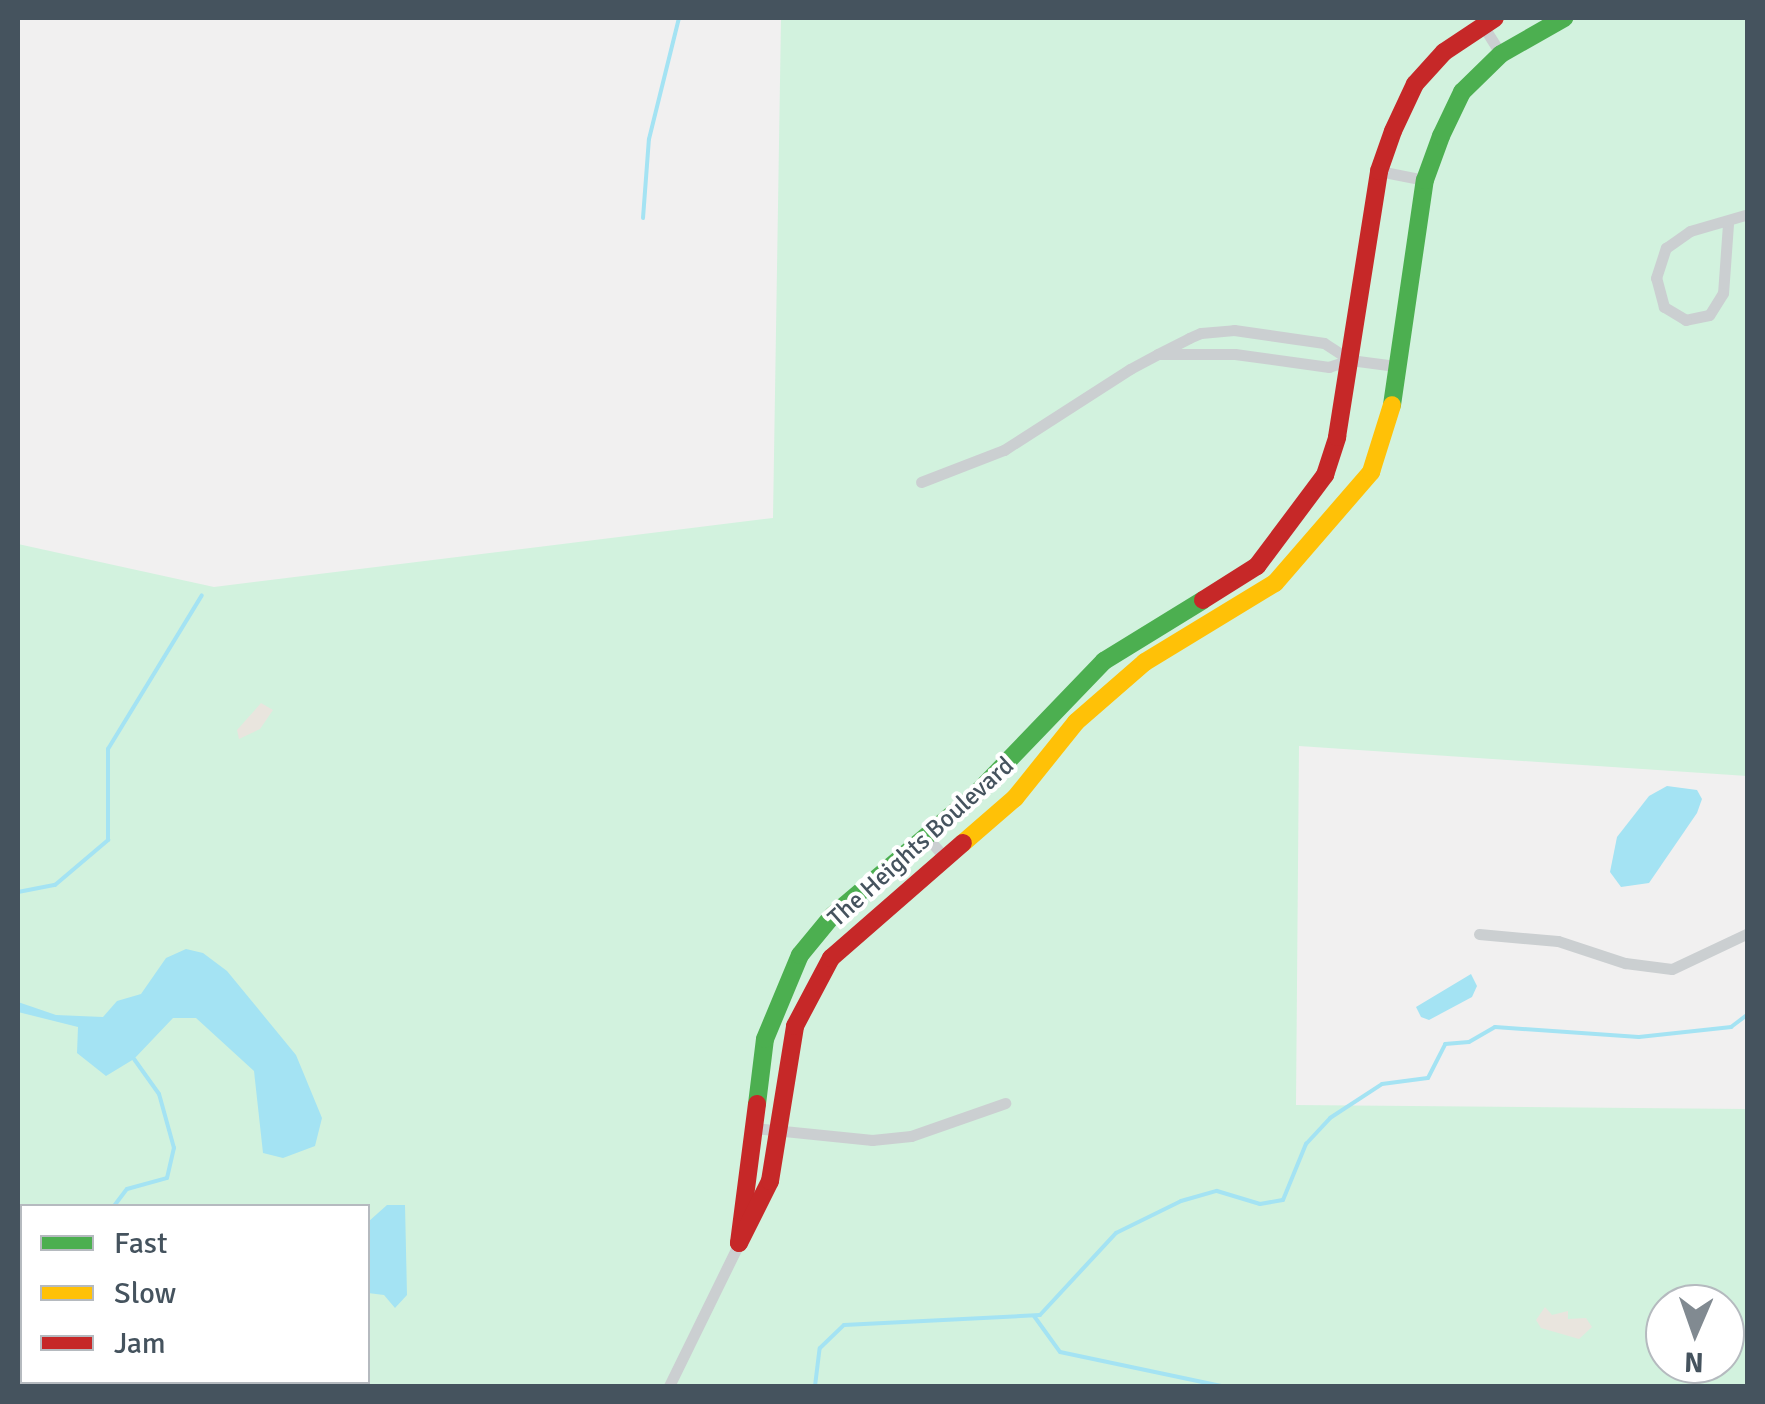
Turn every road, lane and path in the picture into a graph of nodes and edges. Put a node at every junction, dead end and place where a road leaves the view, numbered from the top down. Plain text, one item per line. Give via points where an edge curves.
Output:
1 (1564, 18) edge
2 (1489, 21) edge
3 (1501, 54) junction
4 (1380, 171) junction
5 (1424, 180) junction
6 (1748, 214) edge
7 (1728, 224) junction
8 (1158, 354) junction
9 (1350, 360) junction
10 (1396, 366) junction
11 (921, 482) dead end
12 (1300, 516) junction
13 (1323, 534) junction
14 (1121, 650) junction
15 (1137, 670) junction
16 (926, 836) junction
17 (945, 858) junction
18 (1747, 933) edge
19 (1479, 934) dead end
20 (800, 955) junction
21 (824, 970) junction
22 (1005, 1103) dead end
23 (754, 1128) junction
24 (777, 1131) junction
25 (739, 1243) junction
26 (669, 1386) edge

1 - 3 street, The Heights Boulevard
2 - 3 street
2 - 4 street, The Heights Boulevard via 1446,49 1414,84
3 - 5 street, The Heights Boulevard via 1462,92
4 - 5 street
4 - 9 street, The Heights Boulevard
5 - 10 street, The Heights Boulevard
6 - 7 street
7 - 7 street via 1690,231 1666,248 1656,278 1664,307 1686,320 1709,315 1723,293
8 - 9 street via 1236,354 1318,367
8 - 9 street via 1201,333 1234,330 1333,345
8 - 11 street via 1004,450
9 - 10 street
9 - 12 street, The Heights Boulevard via 1331,456
10 - 13 street, The Heights Boulevard via 1378,459
12 - 13 street
12 - 14 street, The Heights Boulevard via 1257,566
13 - 15 street, The Heights Boulevard via 1275,583
14 - 15 street
14 - 16 street, The Heights Boulevard via 1059,701 976,794
15 - 17 street, The Heights Boulevard via 1076,722 1015,798
16 - 17 street
16 - 20 street, The Heights Boulevard via 833,915
17 - 21 street, The Heights Boulevard via 850,938
18 - 19 street via 1672,969 1625,963 1558,940
20 - 21 street
20 - 23 street, The Heights Boulevard via 769,1024
21 - 24 street, The Heights Boulevard via 795,1026
22 - 24 street via 912,1136 872,1140
23 - 24 street
23 - 25 street, The Heights Boulevard
24 - 25 street, The Heights Boulevard via 766,1192
25 - 26 street, The Heights Boulevard

